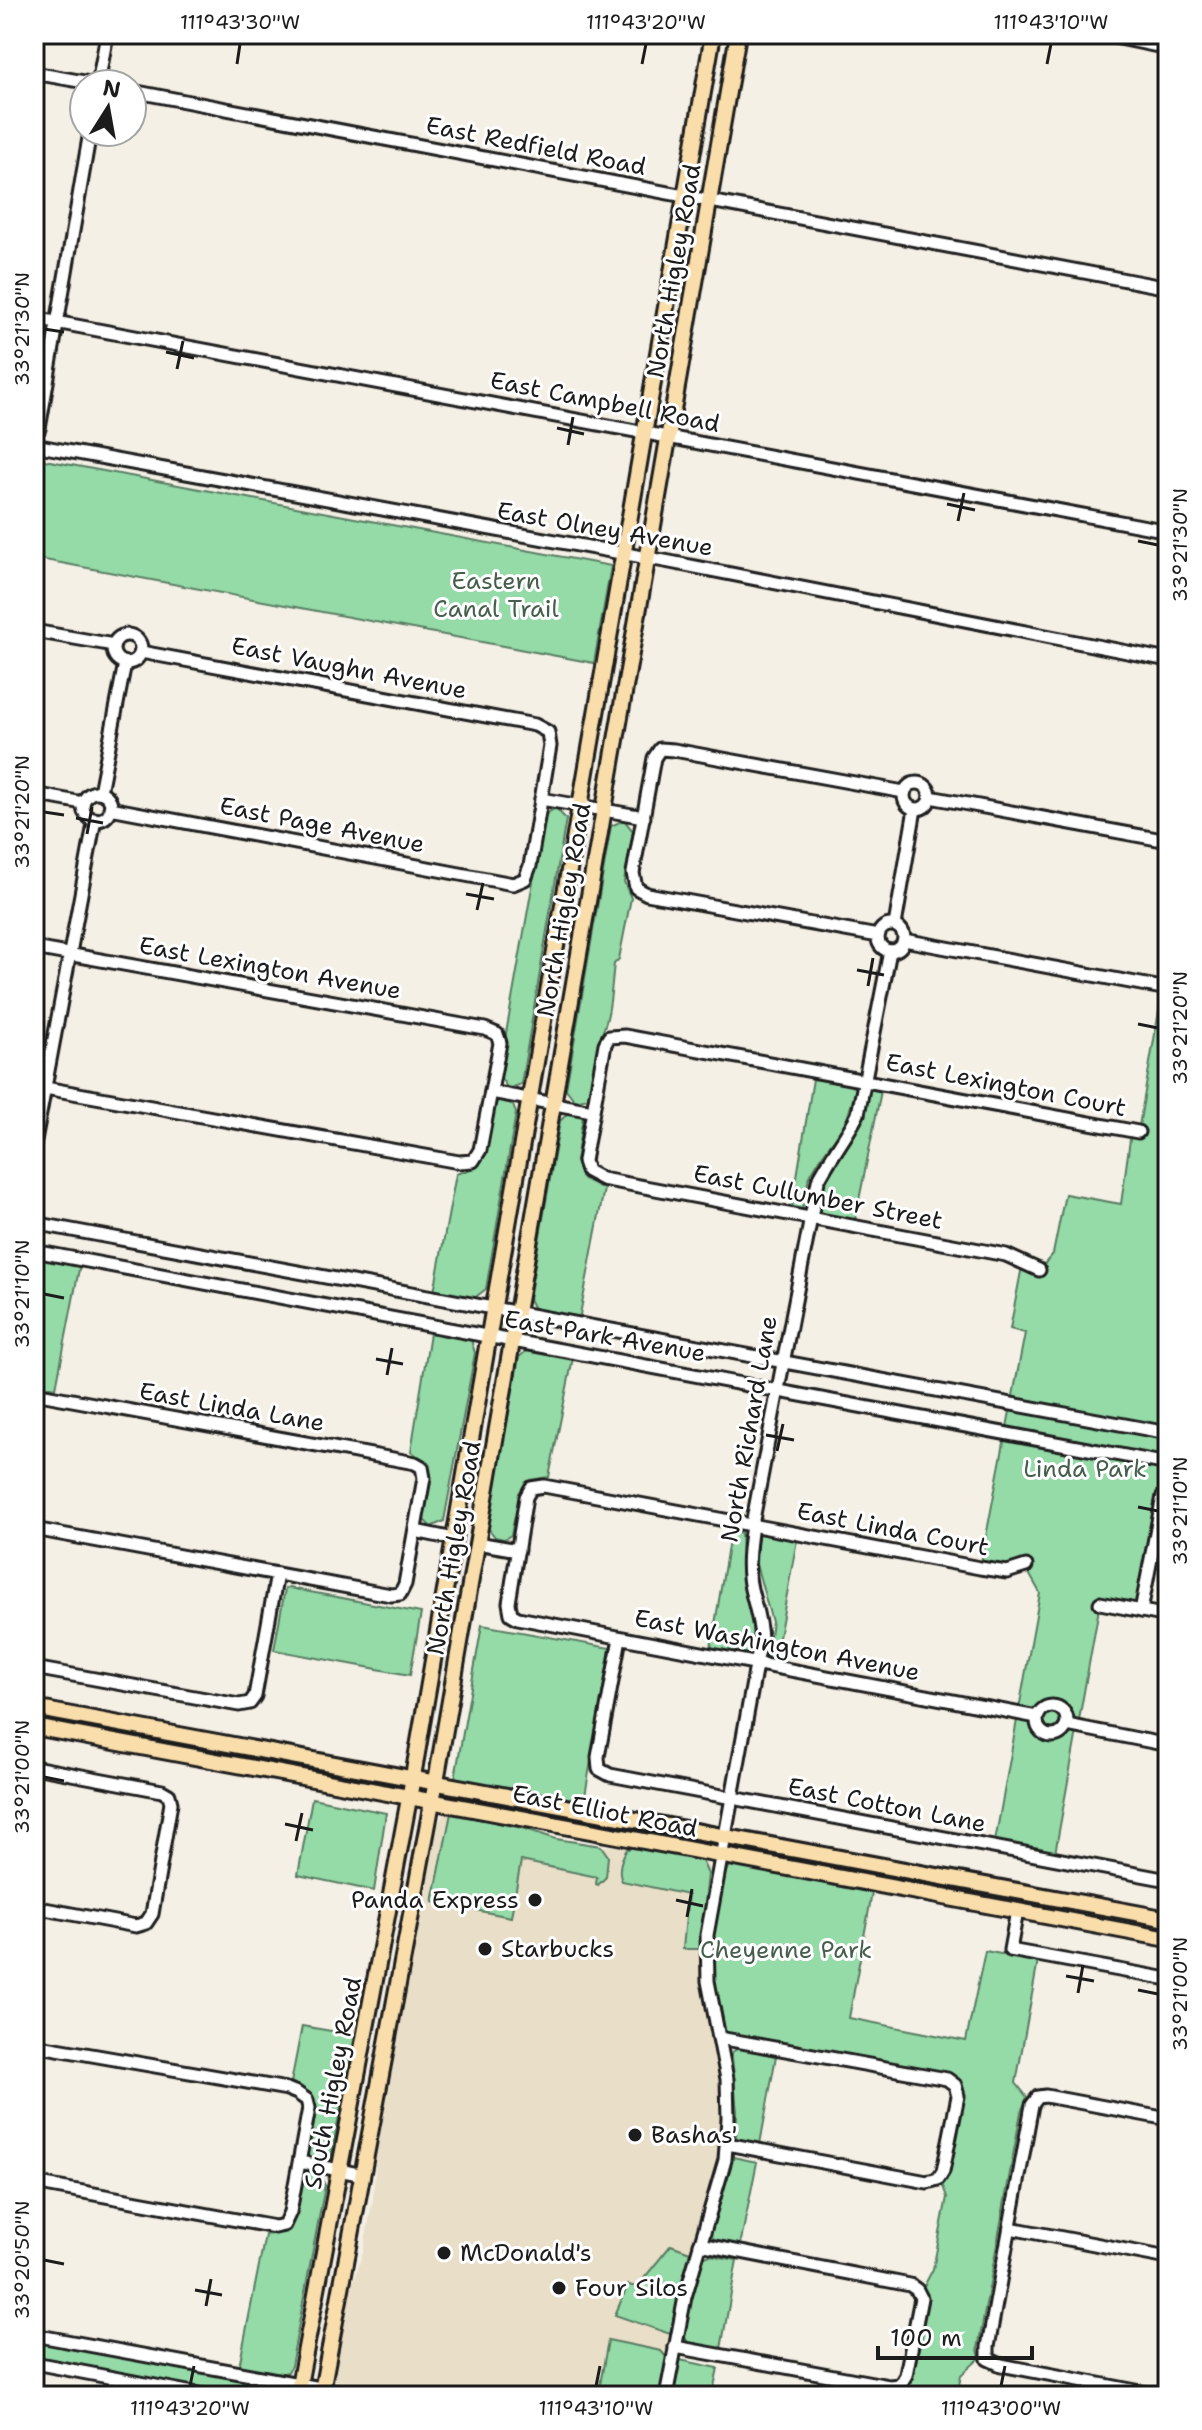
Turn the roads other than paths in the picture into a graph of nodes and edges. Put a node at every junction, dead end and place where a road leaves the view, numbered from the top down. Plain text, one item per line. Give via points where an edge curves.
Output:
1 (107, 34) edge
2 (713, 34) edge
3 (738, 34) edge
4 (1100, 34) edge
5 (1168, 48) edge
6 (100, 68) edge
7 (34, 73) edge
8 (68, 79) edge
9 (148, 94) edge
10 (87, 148) edge
11 (685, 196) junction
12 (708, 200) junction
13 (1168, 288) edge
14 (34, 318) edge
15 (58, 322) junction
16 (39, 429) dead end
17 (645, 432) junction
18 (668, 436) junction
19 (34, 445) edge
20 (1168, 531) edge
21 (623, 555) junction
22 (648, 559) junction
23 (34, 631) edge
24 (114, 645) junction
25 (141, 652) junction
26 (1168, 660) edge
27 (125, 663) junction
28 (100, 792) junction
29 (904, 792) junction
30 (34, 794) edge
31 (930, 797) junction
32 (541, 799) junction
33 (83, 803) junction
34 (580, 805) junction
35 (110, 808) junction
36 (915, 809) junction
37 (603, 810) junction
38 (644, 817) junction
39 (95, 819) junction
40 (1168, 841) edge
41 (895, 925) junction
42 (878, 936) junction
43 (904, 940) junction
44 (34, 948) edge
45 (890, 951) junction
46 (70, 955) junction
47 (1168, 989) edge
48 (865, 1081) junction
49 (40, 1087) edge
50 (491, 1092) junction
51 (530, 1099) junction
52 (553, 1103) junction
53 (592, 1111) junction
54 (1138, 1132) dead end
55 (34, 1146) edge
56 (809, 1218) junction
57 (34, 1223) edge
58 (34, 1251) edge
59 (1039, 1270) dead end
60 (494, 1308) junction
61 (517, 1313) junction
62 (489, 1337) junction
63 (512, 1341) junction
64 (783, 1362) junction
65 (777, 1390) junction
66 (34, 1393) edge
67 (1168, 1433) edge
68 (1168, 1464) edge
69 (1168, 1490) edge
70 (752, 1525) junction
71 (34, 1529) edge
72 (415, 1531) junction
73 (454, 1539) junction
74 (477, 1543) junction
75 (518, 1550) junction
76 (1026, 1566) dead end
77 (277, 1574) junction
78 (1100, 1603) dead end
79 (1141, 1611) junction
80 (1168, 1616) edge
81 (620, 1638) junction
82 (758, 1663) junction
83 (34, 1668) edge
84 (34, 1708) edge
85 (1037, 1717) junction
86 (1067, 1725) junction
87 (34, 1727) edge
88 (1168, 1745) edge
89 (34, 1767) edge
90 (413, 1779) junction
91 (434, 1792) junction
92 (409, 1797) junction
93 (732, 1798) junction
94 (724, 1836) junction
95 (720, 1855) junction
96 (1168, 1880) edge
97 (34, 1907) edge
98 (1017, 1911) junction
99 (1168, 1919) edge
100 (1168, 1939) edge
101 (1168, 1979) edge
102 (719, 2038) junction
103 (34, 2045) edge
104 (1168, 2119) edge
105 (727, 2144) junction
106 (300, 2162) junction
107 (339, 2170) junction
108 (363, 2175) junction
109 (34, 2183) edge
110 (1010, 2228) junction
111 (700, 2244) junction
112 (1168, 2258) edge
113 (34, 2335) edge
114 (675, 2347) junction
115 (34, 2363) edge
116 (298, 2390) edge
117 (322, 2392) edge
118 (209, 2396) edge
119 (364, 2396) edge
120 (666, 2396) edge
121 (1162, 2396) edge

1 - 6 street
2 - 11 main road, North Higley Road
3 - 12 main road, North Higley Road
4 - 5 street
7 - 8 street
9 - 11 street, East Redfield Road
10 - 15 street
11 - 12 street, East Redfield Road
11 - 17 main road, North Higley Road
12 - 13 street, East Redfield Road
12 - 18 main road, North Higley Road
14 - 15 street, East Campbell Road
15 - 16 street
15 - 17 street, East Campbell Road
17 - 18 street, East Campbell Road
17 - 21 main road, North Higley Road
18 - 20 street, East Campbell Road
18 - 22 main road, North Higley Road
19 - 21 street, East Olney Avenue
21 - 22 street, East Olney Avenue
21 - 34 main road, North Higley Road
22 - 26 street, East Olney Avenue
22 - 37 main road, North Higley Road
23 - 24 street, East Vaughn Avenue
24 - 25 street, East Vaughn Avenue via 119,638 132,636
24 - 27 street via 115,657
25 - 27 street
25 - 32 street, East Vaughn Avenue via 535,725 548,732 550,746
27 - 28 street
28 - 33 street
28 - 35 street
29 - 31 street via 919,782 927,786
29 - 36 street
29 - 38 street via 660,749
30 - 33 street
31 - 36 street via 925,807
31 - 40 street
32 - 34 street
32 - 35 street, East Page Avenue via 530,866 525,879 513,884
33 - 39 street
34 - 37 street
34 - 51 main road, North Higley Road
35 - 39 street
36 - 41 street
37 - 38 street
37 - 52 main road, North Higley Road
38 - 42 street via 633,873 636,888 647,894
39 - 46 street
41 - 42 street via 884,927
41 - 43 street
42 - 45 street via 880,946
43 - 45 street
43 - 47 street
44 - 46 street, East Lexington Avenue
45 - 48 street, North Richard Lane
46 - 49 street
46 - 50 street, East Lexington Avenue via 485,1029 497,1034 500,1043
48 - 53 street via 609,1037
48 - 54 street, East Lexington Court
48 - 56 street, North Richard Lane via 858,1114 818,1181
49 - 50 street via 459,1162 473,1161 480,1150
49 - 55 street
50 - 51 street
51 - 52 street
51 - 60 main road, North Higley Road
52 - 53 street
52 - 61 main road, North Higley Road
53 - 56 street, East Cullumber Street via 584,1161 587,1171 602,1179
56 - 59 street, East Cullumber Street via 1006,1255
56 - 64 street, North Richard Lane
57 - 60 street, East Park Avenue
58 - 62 street, East Park Avenue
60 - 61 street, East Park Avenue
60 - 62 main road, North Higley Road
61 - 63 main road, North Higley Road
61 - 64 street, East Park Avenue
62 - 63 street, East Park Avenue
62 - 73 main road, North Higley Road
63 - 65 street, East Park Avenue
63 - 74 main road, North Higley Road
64 - 65 street, North Richard Lane
64 - 67 street, East Park Avenue
65 - 68 street, East Park Avenue
65 - 70 street, North Richard Lane
66 - 72 street, East Linda Lane via 415,1463 424,1478
69 - 79 street
70 - 75 street via 544,1486 531,1488 526,1497
70 - 76 street, East Linda Court via 980,1568 1007,1572
70 - 82 street, North Richard Lane via 748,1557 760,1617
71 - 77 street
72 - 73 street
72 - 77 street via 400,1594
73 - 90 main road, North Higley Road
74 - 75 street
74 - 91 main road, North Higley Road
75 - 81 street, East Washington Avenue via 511,1614
77 - 83 street via 250,1703
78 - 79 street
79 - 80 street
81 - 82 street, East Washington Avenue
81 - 93 street, East Cotton Lane via 599,1769
82 - 85 street, East Washington Avenue
82 - 93 street, North Richard Lane
84 - 90 main road, East Elliot Road
85 - 86 street, East Washington Avenue via 1053,1706 1064,1712
85 - 86 street, East Washington Avenue via 1039,1730 1047,1736 1057,1736
86 - 88 street, East Washington Avenue
87 - 92 main road, East Elliot Road
89 - 97 street via 162,1791 171,1803 152,1914 146,1923 136,1926
90 - 91 main road, East Elliot Road
90 - 92 main road, South Higley Road
91 - 92 main road, East Elliot Road
91 - 94 main road, East Elliot Road
91 - 95 main road, East Elliot Road
91 - 108 main road, South Higley Road
92 - 107 main road, South Higley Road
93 - 94 street, North Richard Lane
93 - 96 street, East Cotton Lane
94 - 95 street, North Richard Lane
94 - 99 main road, East Elliot Road
95 - 98 main road, East Elliot Road
95 - 102 street, North Richard Lane via 707,1935 708,1981
98 - 100 main road, East Elliot Road
98 - 101 street via 1010,1950
102 - 105 street, North Richard Lane via 727,2079
102 - 105 street via 947,2079 958,2096 943,2171 927,2182
103 - 106 street via 297,2093 309,2108
104 - 110 street via 1038,2097 1032,2105
105 - 111 street, North Richard Lane
106 - 107 street
106 - 109 street via 290,2212 284,2225 275,2227
107 - 108 street
107 - 116 main road, South Higley Road
108 - 117 main road, South Higley Road
110 - 112 street
110 - 121 street via 988,2359
111 - 114 street, North Richard Lane
111 - 114 street via 910,2285 921,2298 906,2375 900,2385 889,2386
113 - 116 street
114 - 120 street, North Richard Lane
115 - 118 street
116 - 117 street
117 - 119 street

